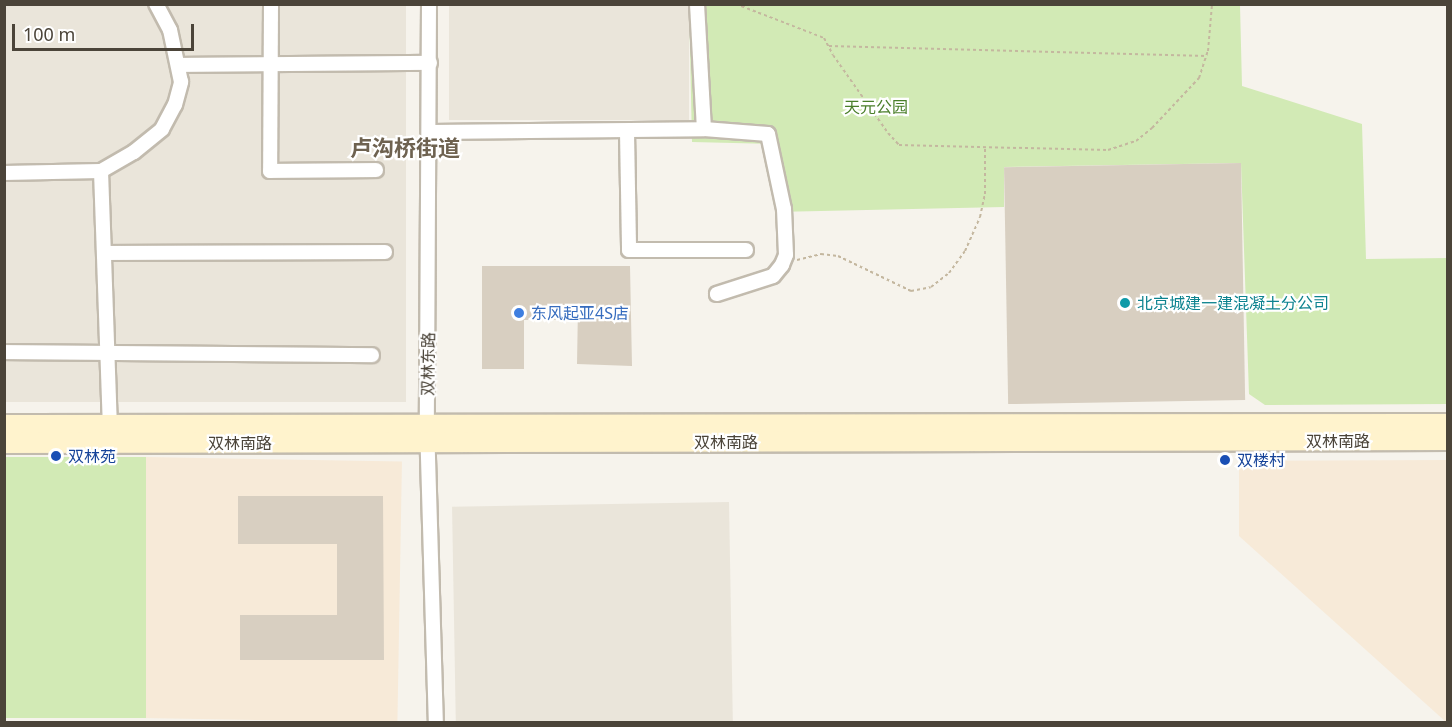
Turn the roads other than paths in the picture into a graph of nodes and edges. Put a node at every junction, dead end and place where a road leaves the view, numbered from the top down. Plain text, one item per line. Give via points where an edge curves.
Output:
1 (156, 4) edge
2 (271, 4) edge
3 (429, 4) edge
4 (697, 4) edge
5 (430, 63) junction
6 (179, 65) junction
7 (270, 65) junction
8 (704, 129) junction
9 (431, 132) junction
10 (627, 132) junction
11 (376, 170) dead end
12 (101, 171) junction
13 (4, 173) edge
14 (746, 250) dead end
15 (385, 252) dead end
16 (105, 253) junction
17 (717, 294) dead end
18 (4, 352) edge
19 (109, 354) junction
20 (372, 354) dead end
21 (1448, 424) edge
22 (4, 425) edge
23 (111, 425) junction
24 (427, 433) junction
25 (1448, 440) edge
26 (4, 443) edge
27 (435, 723) edge

1 - 6 street via 170,30
2 - 7 street
3 - 5 street, 双林东路
4 - 8 street
5 - 7 street
5 - 9 street, 双林东路
6 - 7 street
6 - 12 street via 181,82 175,105 162,129 134,152
7 - 11 street via 270,171
8 - 10 street
8 - 17 street via 768,134 784,209 786,255 782,265 773,276
9 - 10 street
9 - 24 street, 双林东路
10 - 14 street via 629,250
12 - 13 street
12 - 16 street
15 - 16 street
16 - 19 street
18 - 19 street
19 - 20 street
19 - 23 street
21 - 24 street, 双林南路
22 - 23 street, 双林南路
23 - 24 street, 双林南路
24 - 25 street, 双林南路
24 - 26 street, 双林南路
24 - 27 street, 双林东路

